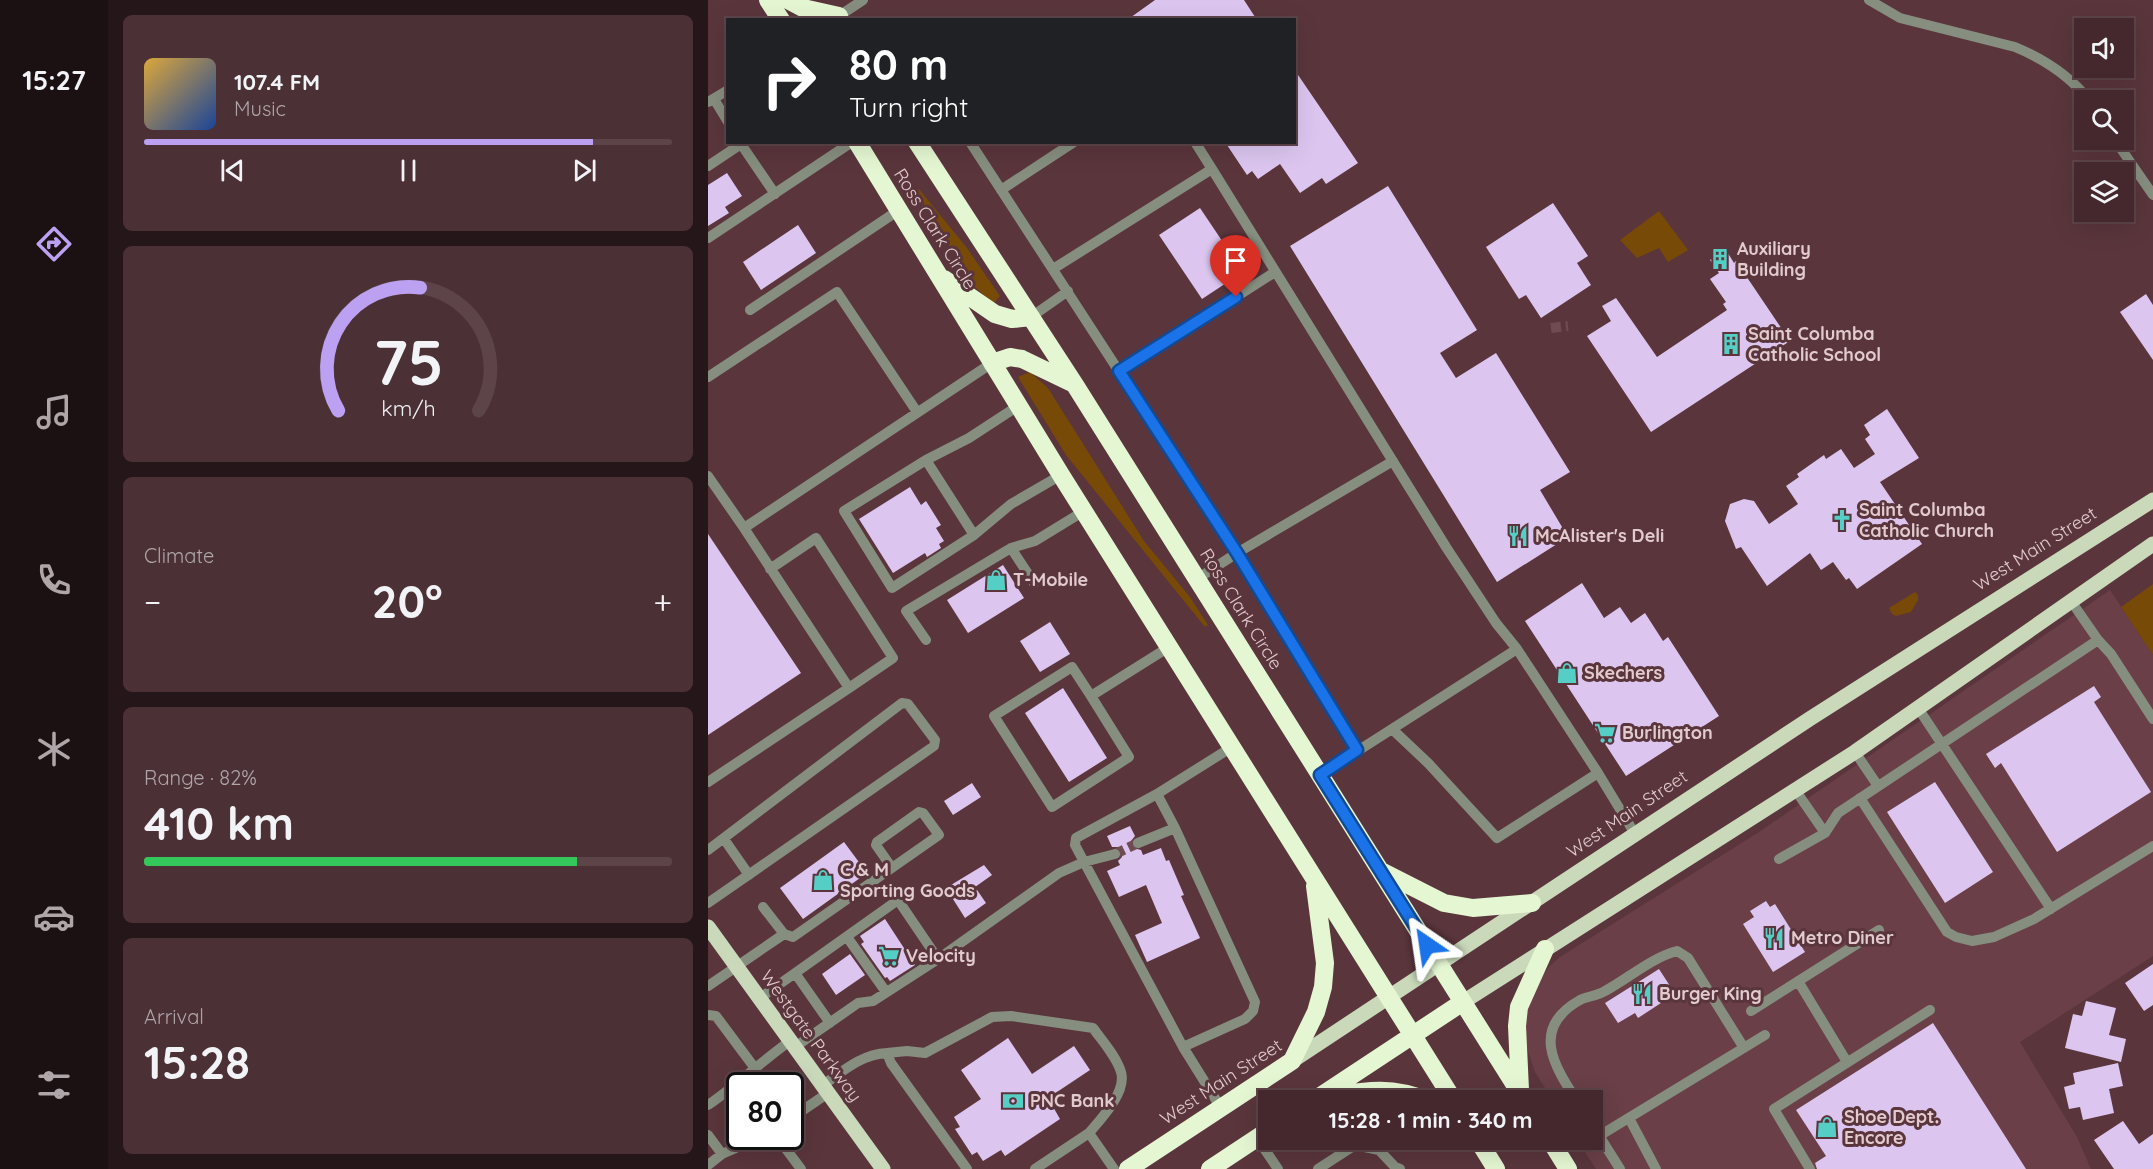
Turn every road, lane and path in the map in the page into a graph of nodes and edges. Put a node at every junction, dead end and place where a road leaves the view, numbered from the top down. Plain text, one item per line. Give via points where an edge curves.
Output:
1 (768, 0) edge
2 (788, 0) edge
3 (829, 0) edge
4 (863, 0) edge
5 (1869, 0) edge
6 (780, 18) edge
7 (840, 18) edge
8 (2079, 90) edge
9 (726, 91) edge
10 (711, 100) edge
11 (726, 119) edge
12 (739, 144) edge
13 (741, 144) edge
14 (849, 144) edge
15 (858, 144) edge
16 (918, 144) edge
17 (971, 144) edge
18 (1071, 144) edge
19 (1196, 144) edge
20 (2122, 150) edge
21 (708, 166) edge
22 (1212, 169) junction
23 (1001, 190) junction
24 (775, 194) junction
25 (2153, 195) edge
26 (899, 210) junction
27 (708, 238) edge
28 (1053, 269) junction
29 (1275, 272) junction
30 (938, 274) junction
31 (1068, 291) junction
32 (750, 310) dead end
33 (1031, 317) junction
34 (992, 363) junction
35 (1119, 371) junction
36 (708, 377) edge
37 (1075, 385) junction
38 (1018, 406) junction
39 (917, 412) junction
40 (926, 460) junction
41 (1393, 461) junction
42 (1061, 474) junction
43 (708, 476) edge
44 (2153, 500) edge
45 (1084, 511) junction
46 (744, 528) junction
47 (974, 535) junction
48 (2153, 544) edge
49 (1011, 548) junction
50 (1237, 553) junction
51 (770, 569) junction
52 (1197, 579) junction
53 (1034, 583) dead end
54 (2071, 602) junction
55 (926, 640) dead end
56 (2098, 640) junction
57 (1169, 647) junction
58 (1517, 649) junction
59 (849, 688) junction
60 (1091, 696) junction
61 (1918, 708) junction
62 (2153, 719) edge
63 (1392, 729) junction
64 (1942, 744) junction
65 (1232, 747) junction
66 (1357, 750) junction
67 (1855, 752) junction
68 (1598, 773) junction
69 (1320, 775) junction
70 (708, 782) edge
71 (1878, 786) junction
72 (1797, 791) junction
73 (1157, 794) junction
74 (1860, 798) junction
75 (1175, 828) junction
76 (1825, 833) junction
77 (1635, 834) junction
78 (724, 839) junction
79 (1138, 843) tunnel mouth
80 (2153, 846) edge
81 (708, 850) edge
82 (1115, 854) tunnel mouth
83 (1779, 859) dead end
84 (1084, 862) junction
85 (892, 868) junction
86 (1380, 870) junction
87 (749, 875) junction
88 (1315, 881) junction
89 (708, 903) edge
90 (1532, 903) junction
91 (763, 907) dead end
92 (2051, 909) junction
93 (708, 927) edge
94 (1878, 930) dead end
95 (784, 934) junction
96 (847, 937) junction
97 (1545, 949) junction
98 (938, 959) junction
99 (1439, 964) junction
100 (736, 966) junction
101 (795, 973) junction
102 (1798, 981) junction
103 (708, 986) edge
104 (886, 992) junction
105 (1389, 997) junction
106 (760, 998) junction
107 (1463, 1002) junction
108 (1930, 1010) dead end
109 (1751, 1011) dead end
110 (708, 1015) edge
111 (830, 1023) junction
112 (1765, 1035) dead end
113 (1413, 1036) junction
114 (793, 1044) junction
115 (1183, 1047) junction
116 (1744, 1048) junction
117 (887, 1053) junction
118 (1292, 1061) junction
119 (1847, 1062) junction
120 (754, 1067) junction
121 (825, 1089) junction
122 (1331, 1090) edge
123 (1447, 1090) edge
124 (1519, 1090) edge
125 (1522, 1090) edge
126 (1571, 1090) edge
127 (708, 1106) edge
128 (804, 1107) edge
129 (1221, 1108) junction
130 (1629, 1118) junction
131 (1089, 1133) junction
132 (1603, 1134) edge
133 (708, 1135) edge
134 (1258, 1137) edge
135 (1603, 1142) edge
136 (731, 1150) edge
137 (787, 1150) edge
138 (1270, 1150) edge
139 (1484, 1150) edge
140 (1556, 1150) edge
141 (722, 1154) junction
142 (708, 1165) edge
143 (801, 1169) edge
144 (883, 1169) edge
145 (967, 1169) edge
146 (1035, 1169) edge
147 (1114, 1169) edge
148 (1128, 1169) edge
149 (1210, 1169) edge
150 (1278, 1169) edge
151 (1318, 1169) edge
152 (1400, 1169) edge
153 (1496, 1169) edge
154 (1568, 1169) edge
155 (1620, 1169) edge
156 (1656, 1169) edge
157 (1810, 1169) edge

1 - 6 highway
2 - 7 highway
3 - 7 highway
4 - 7 street
5 - 8 street via 1900,18 2032,54 2062,73
9 - 10 street
10 - 11 street
12 - 21 street
13 - 24 street
14 - 24 street
15 - 26 highway, Ross Clark Circle
16 - 33 highway, Ross Clark Circle
17 - 23 street
18 - 23 street
19 - 22 street
20 - 25 street
22 - 28 street
22 - 29 street
23 - 28 street
24 - 27 street
26 - 30 highway, Ross Clark Circle
26 - 32 street
28 - 31 street
29 - 35 street
29 - 41 street
30 - 33 highway via 995,314 1012,319
30 - 34 highway, Ross Clark Circle
31 - 33 street
31 - 35 street
33 - 37 highway, Ross Clark Circle
34 - 37 highway via 1010,357 1023,359
34 - 38 highway, Ross Clark Circle
34 - 39 street
35 - 50 street
36 - 39 street via 837,292
37 - 52 highway, Ross Clark Circle
38 - 40 street
38 - 42 highway, Ross Clark Circle
39 - 46 street
40 - 47 street
40 - 47 street via 844,511 892,588
41 - 50 street
41 - 58 street via 1496,623
42 - 45 highway, Ross Clark Circle
42 - 47 street via 1011,504
43 - 46 street
44 - 77 main road, West Main Street
45 - 49 street via 1035,541
45 - 57 highway, Ross Clark Circle
46 - 51 street
48 - 54 main road
49 - 53 street
49 - 55 street via 906,611
50 - 52 street
50 - 66 street
51 - 59 street
51 - 59 street via 816,538 893,658
52 - 69 highway, Ross Clark Circle
54 - 56 street
54 - 61 main road
56 - 62 street
56 - 64 street
57 - 60 street
57 - 65 highway, Ross Clark Circle
58 - 63 street
58 - 68 street
59 - 70 street
60 - 60 street via 1072,667 994,716 1052,807 1129,757
61 - 64 street
61 - 67 main road
63 - 66 street
63 - 68 street via 1497,838
64 - 71 street
64 - 92 street
65 - 73 street
65 - 88 highway, Ross Clark Circle
66 - 69 street
67 - 71 street
67 - 72 main road
68 - 77 street
69 - 86 highway, Ross Clark Circle
71 - 74 street
72 - 76 street
72 - 97 main road
73 - 75 street
73 - 84 street via 1076,838 1075,845
74 - 76 street via 1838,813
74 - 92 street via 1947,932 1972,941 1994,937
75 - 79 street
75 - 115 street via 1255,1002 1245,1019
76 - 83 street
77 - 90 main road, West Main Street
78 - 81 street
78 - 87 street
78 - 87 street via 902,703 908,705 934,740 934,746
80 - 92 street
82 - 84 street
84 - 98 street via 1059,873
84 - 115 street
85 - 85 street via 939,835 923,813 877,842
85 - 95 street via 793,937
86 - 90 highway via 1444,903 1473,908
86 - 99 highway, Ross Clark Circle
87 - 89 street
88 - 105 highway, Ross Clark Circle
88 - 118 highway via 1325,963 1323,987 1316,1012
90 - 99 main road, West Main Street
91 - 95 street
93 - 100 main road, Westgate Parkway
94 - 102 street
95 - 100 street
96 - 98 street via 898,900
96 - 101 street
96 - 104 street
97 - 107 main road
97 - 125 highway via 1519,1007
98 - 104 street
99 - 105 main road, West Main Street
99 - 107 highway, Ross Clark Circle
100 - 103 street
100 - 106 main road, Westgate Parkway
101 - 106 street
101 - 111 street
102 - 109 street
102 - 119 street
104 - 111 street via 873,1001 858,1003
105 - 113 highway, Ross Clark Circle
105 - 118 main road, West Main Street
106 - 114 main road, Westgate Parkway
107 - 113 highway
107 - 124 highway, Ross Clark Circle
108 - 119 street
110 - 120 street via 716,1016
111 - 114 street
112 - 116 street
113 - 122 highway
113 - 123 highway, Ross Clark Circle
114 - 120 street
114 - 121 main road, Westgate Parkway
115 - 129 street
116 - 126 street via 1688,958 1677,951 1664,954 1602,993 1572,1005 1555,1023 1552,1057
116 - 130 street
117 - 121 street via 861,1059
117 - 131 street via 925,1053 992,1017 1011,1016 1093,1028 1117,1061 1122,1075 1109,1110
117 - 145 street
118 - 129 highway, West Main Street
119 - 157 street via 1774,1109
120 - 127 street
121 - 128 street
121 - 144 main road, Westgate Parkway
129 - 148 highway, West Main Street
130 - 132 street
130 - 156 street
131 - 146 street
131 - 147 street
133 - 141 street
134 - 149 highway
135 - 155 street
136 - 141 street
137 - 143 street
138 - 150 street
139 - 153 highway
140 - 154 highway
141 - 142 street
151 - 152 street via 1355,1145 1379,1150

